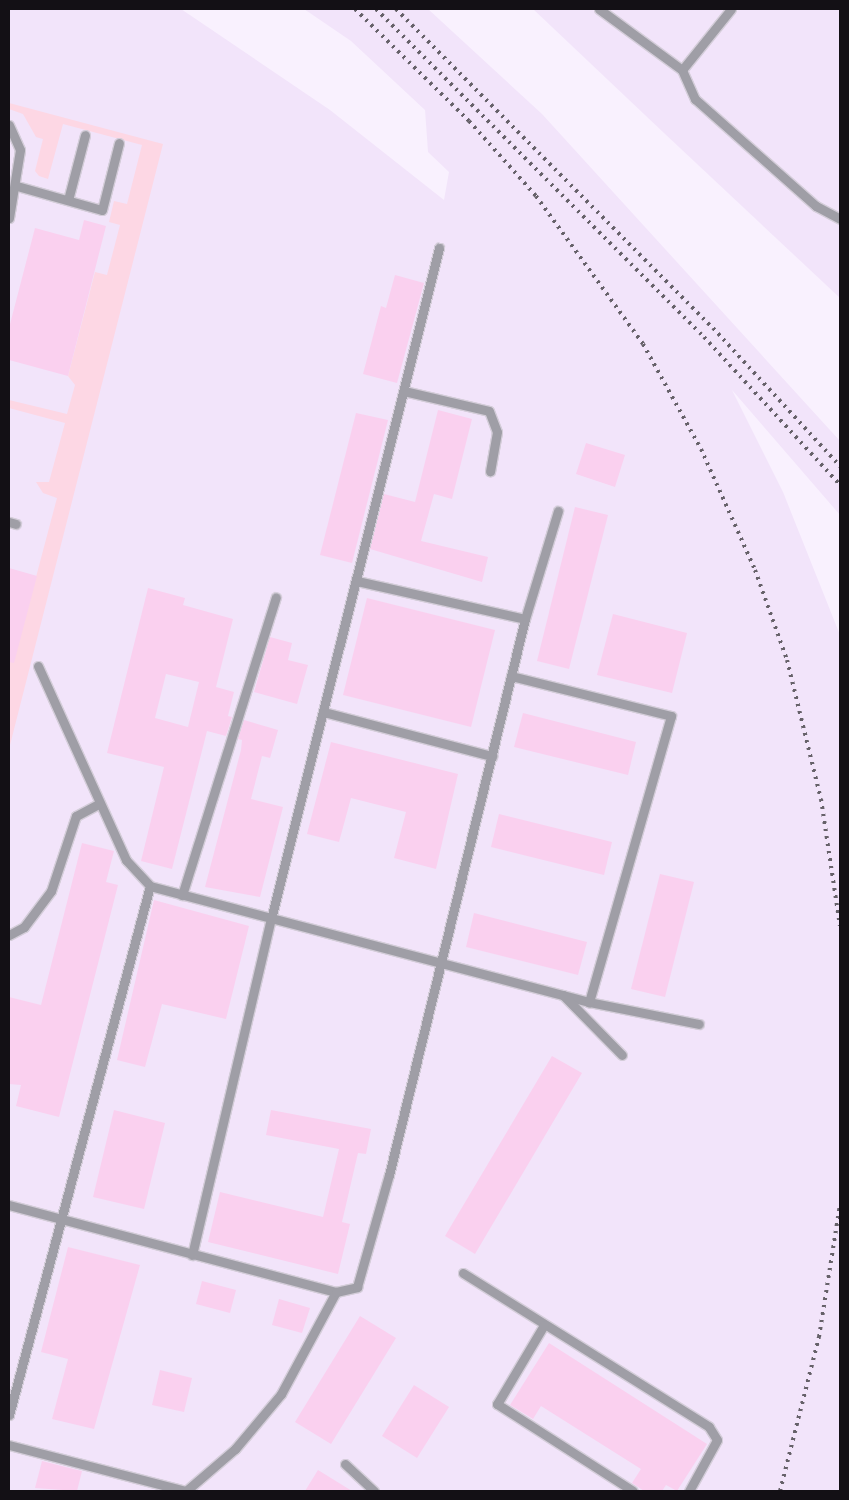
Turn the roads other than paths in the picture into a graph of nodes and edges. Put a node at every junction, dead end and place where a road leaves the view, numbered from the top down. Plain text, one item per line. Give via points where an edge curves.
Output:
1 (599, 9) edge
2 (731, 9) edge
3 (682, 70) junction
4 (9, 125) edge
5 (84, 135) dead end
6 (119, 143) dead end
7 (17, 186) junction
8 (68, 200) junction
9 (9, 218) edge
10 (840, 219) edge
11 (439, 248) dead end
12 (404, 391) junction
13 (490, 471) dead end
14 (558, 511) dead end
15 (357, 581) junction
16 (276, 597) dead end
17 (525, 619) junction
18 (38, 666) dead end
19 (511, 676) junction
20 (324, 712) junction
21 (492, 756) junction
22 (100, 803) junction
23 (150, 886) junction
24 (182, 895) junction
25 (271, 919) junction
26 (9, 935) edge
27 (442, 963) junction
28 (563, 995) junction
29 (589, 1002) junction
30 (699, 1024) dead end
31 (622, 1055) dead end
32 (9, 1205) edge
33 (62, 1221) junction
34 (192, 1255) junction
35 (463, 1274) dead end
36 (336, 1292) junction
37 (544, 1325) junction
38 (9, 1415) edge
39 (9, 1445) edge
40 (345, 1464) dead end
41 (185, 1491) edge
42 (374, 1491) edge
43 (633, 1491) edge
44 (689, 1491) edge

1 - 3 lane
2 - 3 lane
3 - 10 lane via 695,99 816,206
4 - 7 lane via 20,150
5 - 8 lane
6 - 8 lane via 102,210
7 - 8 lane
7 - 9 lane
11 - 12 lane
12 - 13 lane via 489,410 497,432
12 - 15 lane
14 - 17 lane
15 - 17 lane
15 - 20 lane
16 - 24 lane
17 - 19 lane
18 - 22 lane
19 - 21 lane
19 - 29 lane via 671,716
20 - 21 lane
20 - 25 lane
21 - 27 lane
22 - 23 lane via 126,860
22 - 26 lane via 76,816 51,892 24,927
23 - 24 lane
23 - 33 lane
24 - 25 lane
25 - 27 lane
25 - 34 lane
27 - 28 lane
27 - 36 lane via 357,1287
28 - 29 lane
28 - 31 lane
29 - 30 lane
32 - 33 lane
33 - 34 lane
33 - 38 lane
34 - 36 lane
35 - 37 lane
36 - 41 lane via 280,1394 235,1449
37 - 43 lane via 497,1404
37 - 44 lane via 709,1427 717,1440
39 - 41 lane
40 - 42 lane

